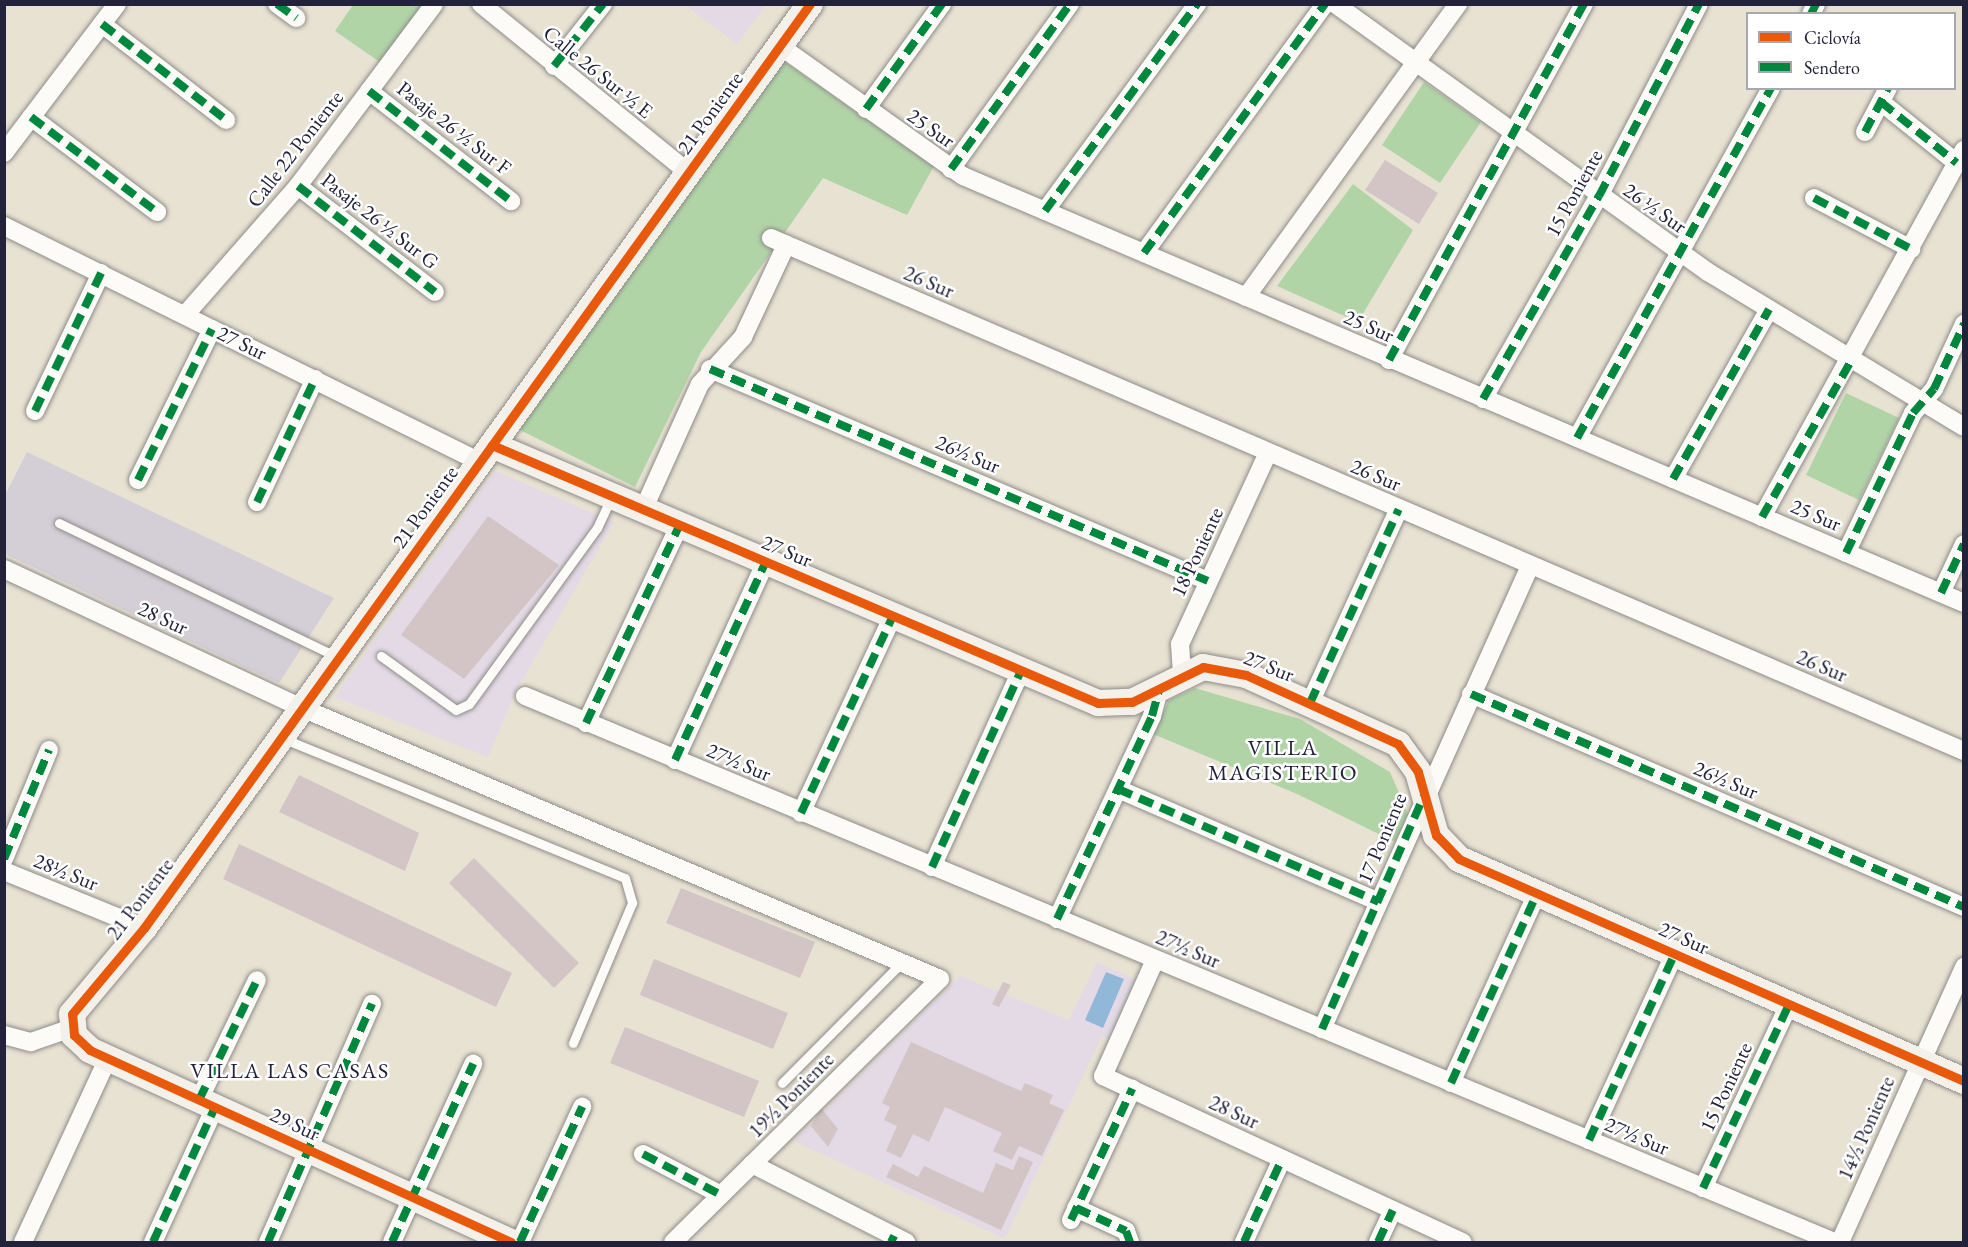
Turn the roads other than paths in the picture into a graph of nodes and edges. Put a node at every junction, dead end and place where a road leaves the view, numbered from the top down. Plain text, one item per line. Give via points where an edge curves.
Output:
1 (117, 4) edge
2 (277, 4) edge
3 (434, 4) edge
4 (481, 4) edge
5 (603, 4) edge
6 (810, 4) edge
7 (942, 4) edge
8 (1070, 4) edge
9 (1197, 4) edge
10 (1325, 4) edge
11 (1335, 4) edge
12 (1458, 4) edge
13 (1584, 4) edge
14 (1699, 4) edge
15 (296, 18) dead end
16 (102, 24) junction
17 (780, 46) junction
18 (1416, 63) junction
19 (554, 66) junction
20 (1770, 90) edge
21 (369, 91) junction
22 (1885, 95) edge
23 (866, 109) junction
24 (32, 117) junction
25 (226, 120) dead end
26 (1865, 132) dead end
27 (1516, 136) junction
28 (4, 153) edge
29 (1960, 156) edge
30 (951, 169) junction
31 (689, 173) junction
32 (298, 186) junction
33 (1599, 196) junction
34 (1814, 198) dead end
35 (511, 201) dead end
36 (1045, 211) junction
37 (157, 212) dead end
38 (4, 226) edge
39 (1911, 249) junction
40 (1144, 253) junction
41 (1683, 255) junction
42 (100, 273) junction
43 (435, 292) dead end
44 (1246, 297) junction
45 (1769, 309) junction
46 (185, 315) junction
47 (1964, 324) edge
48 (212, 329) junction
49 (1852, 359) junction
50 (1389, 360) junction
51 (710, 369) junction
52 (315, 379) junction
53 (1483, 399) junction
54 (1923, 402) junction
55 (35, 411) dead end
56 (1964, 427) edge
57 (1576, 438) junction
58 (486, 453) junction
59 (1268, 453) junction
60 (1673, 479) junction
61 (138, 480) dead end
62 (613, 495) junction
63 (257, 502) dead end
64 (644, 508) junction
65 (1399, 509) junction
66 (1762, 517) junction
67 (59, 523) dead end
68 (680, 524) junction
69 (1964, 544) edge
70 (1846, 553) junction
71 (766, 561) junction
72 (1530, 566) junction
73 (4, 569) edge
74 (1208, 581) junction
75 (1941, 593) junction
76 (1964, 603) edge
77 (893, 616) junction
78 (381, 656) dead end
79 (339, 657) junction
80 (1021, 671) junction
81 (1182, 673) junction
82 (1159, 689) junction
83 (1471, 694) junction
84 (525, 696) dead end
85 (1310, 703) junction
86 (302, 708) junction
87 (586, 723) junction
88 (281, 738) junction
89 (50, 750) dead end
90 (1964, 751) edge
91 (675, 760) junction
92 (1118, 789) junction
93 (1424, 795) junction
94 (801, 813) junction
95 (4, 859) edge
96 (932, 867) junction
97 (4, 871) edge
98 (1537, 893) junction
99 (1379, 902) junction
100 (1964, 907) edge
101 (1057, 919) junction
102 (144, 928) junction
103 (1675, 953) junction
104 (905, 960) junction
105 (1155, 960) junction
106 (1964, 967) edge
107 (940, 979) joint
108 (257, 980) dead end
109 (372, 1004) dead end
110 (1789, 1004) junction
111 (72, 1028) junction
112 (1322, 1029) junction
113 (4, 1035) edge
114 (573, 1043) dead end
115 (108, 1058) junction
116 (1920, 1062) junction
117 (473, 1064) dead end
118 (1964, 1081) edge
119 (782, 1083) dead end
120 (1451, 1083) junction
121 (1132, 1089) junction
122 (207, 1103) junction
123 (582, 1107) dead end
124 (1589, 1140) junction
125 (309, 1150) junction
126 (643, 1154) dead end
127 (1282, 1159) junction
128 (752, 1164) junction
129 (1703, 1188) junction
130 (721, 1195) junction
131 (412, 1197) junction
132 (1393, 1210) junction
133 (897, 1240) edge
134 (22, 1242) edge
135 (153, 1242) edge
136 (268, 1242) edge
137 (392, 1242) edge
138 (511, 1242) edge
139 (520, 1242) edge
140 (673, 1242) edge
141 (1131, 1242) edge
142 (1244, 1242) edge
143 (1378, 1242) edge
144 (1463, 1242) edge
145 (1834, 1242) edge
146 (1840, 1242) edge

1 - 16 street
2 - 15 street
3 - 21 street, Calle 22 Poniente
4 - 19 street, Calle 26 Sur ½ E
5 - 19 street
6 - 17 street, 21 Poniente
7 - 23 street
8 - 30 street
9 - 36 street
10 - 40 street
11 - 18 street, 26 ½ Sur
12 - 18 street
13 - 27 street
14 - 33 street, 15 Poniente
16 - 24 street
16 - 25 street
17 - 23 street, 25 Sur
17 - 31 street, 21 Poniente
18 - 27 street, 26 ½ Sur
18 - 44 street
19 - 31 street, Calle 26 Sur ½ E
20 - 41 street
21 - 32 street, Calle 22 Poniente
21 - 35 street, Pasaje 26 ½ Sur F
22 - 26 street
22 - 29 street
23 - 30 street, 25 Sur
24 - 28 street
24 - 37 street
27 - 33 street, 26 ½ Sur
27 - 50 street
29 - 39 street
30 - 36 street, 25 Sur
31 - 58 street, 21 Poniente
32 - 43 street, Pasaje 26 ½ Sur G
32 - 46 street, Calle 22 Poniente
33 - 41 street, 26 ½ Sur
33 - 53 street, 15 Poniente
34 - 39 street
36 - 40 street, 25 Sur
38 - 42 street, 27 Sur
39 - 49 street
40 - 44 street, 25 Sur
41 - 45 street, 26 ½ Sur
41 - 57 street
42 - 46 street, 27 Sur
42 - 55 street
44 - 50 street, 25 Sur
45 - 49 street, 26 ½ Sur
45 - 60 street
46 - 48 street, 27 Sur
47 - 54 street
48 - 52 street, 27 Sur
48 - 61 street
49 - 54 street, 26 ½ Sur
49 - 66 street
50 - 53 street, 25 Sur
51 - 59 street, 26 Sur via 743,337 778,242
51 - 64 street
51 - 74 street, 26½ Sur
52 - 58 street, 27 Sur
52 - 63 street
53 - 57 street, 25 Sur
54 - 56 street, 26 ½ Sur
54 - 70 street
57 - 60 street, 25 Sur
58 - 62 street, 27 Sur
58 - 79 street, 21 Poniente
59 - 65 street, 26 Sur
59 - 74 street, 18 Poniente
60 - 66 street, 25 Sur
62 - 64 street, 27 Sur
62 - 78 lane via 597,528 469,704 456,710
64 - 68 street, 27 Sur
65 - 72 street, 26 Sur
65 - 85 street
66 - 70 street, 25 Sur
67 - 79 lane
68 - 71 street, 27 Sur
68 - 87 street
69 - 75 street
70 - 75 street, 25 Sur
71 - 77 street, 27 Sur
71 - 91 street
72 - 83 street, 17 Poniente
72 - 90 street, 26 Sur
73 - 86 street, 28 Sur
74 - 81 street, 18 Poniente via 1180,644
75 - 76 street, 25 Sur
77 - 80 street, 27 Sur
77 - 94 street
79 - 86 street, 21 Poniente
80 - 82 street, 27 Sur via 1108,705 1132,702
80 - 96 street
81 - 82 street, 27 Sur
81 - 85 street, 27 Sur via 1203,667 1236,671
82 - 92 street
83 - 93 street, 17 Poniente
83 - 100 street, 26½ Sur
84 - 87 street, 27½ Sur
85 - 93 street, 27 Sur via 1398,744 1419,772
86 - 88 street, 21 Poniente
86 - 104 street, 28 Sur
87 - 91 street, 27½ Sur
88 - 102 street, 21 Poniente
88 - 114 lane via 624,878 632,903
89 - 95 street
91 - 94 street, 27½ Sur
92 - 99 street
92 - 101 street
93 - 98 street, 27 Sur via 1431,825 1450,851
93 - 99 street, 17 Poniente
94 - 96 street, 27½ Sur
96 - 101 street, 27½ Sur
97 - 102 street, 28½ Sur
98 - 103 street, 27 Sur
98 - 120 street
99 - 112 street, 17 Poniente
101 - 105 street, 27½ Sur
102 - 111 street, 21 Poniente via 75,1008
103 - 110 street, 27 Sur
103 - 124 street
104 - 107 street, 28 Sur
104 - 119 lane
105 - 112 street, 27½ Sur
105 - 121 street, 28 Sur via 1103,1076
106 - 116 street, 14½ Poniente
107 - 128 street, 19½ Poniente
108 - 122 street
109 - 125 street
110 - 116 street, 27 Sur
110 - 129 street, 15 Poniente
111 - 113 street via 31,1042
111 - 115 street, 29 Sur via 84,1046
112 - 120 street, 27½ Sur
115 - 122 street, 29 Sur
115 - 134 street
116 - 118 street, 27 Sur
116 - 146 street, 14½ Poniente
117 - 131 street
120 - 124 street, 27½ Sur
121 - 127 street, 28 Sur
121 - 141 street via 1073,1214 1126,1231
122 - 125 street, 29 Sur
122 - 135 street
123 - 139 street
124 - 129 street, 27½ Sur
125 - 131 street, 29 Sur
125 - 136 street
126 - 130 street
127 - 132 street, 28 Sur
127 - 142 street
128 - 130 street, 19½ Poniente
128 - 133 street
129 - 145 street, 27½ Sur
130 - 140 street, 19½ Poniente
131 - 137 street
131 - 138 street, 29 Sur
132 - 143 street
132 - 144 street, 28 Sur

